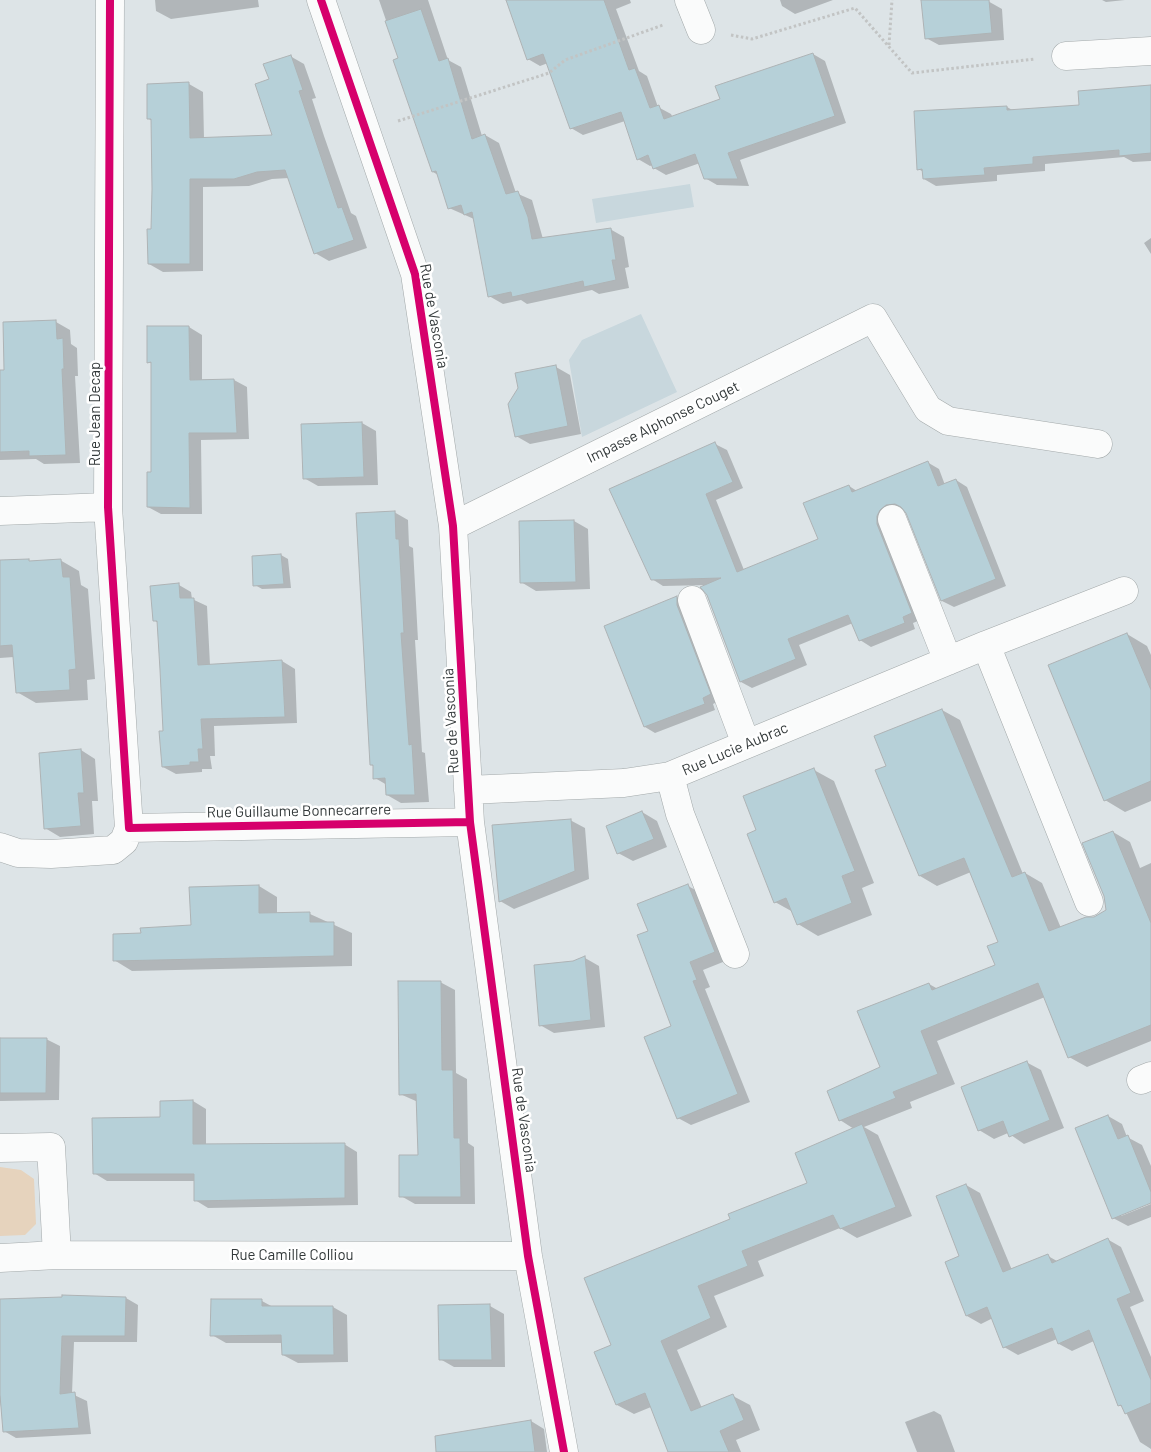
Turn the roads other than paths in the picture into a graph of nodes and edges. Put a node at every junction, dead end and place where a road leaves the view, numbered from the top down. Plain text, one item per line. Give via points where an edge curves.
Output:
1 (110, 0) edge
2 (321, 0) edge
3 (1151, 51) edge
4 (1066, 56) road end
5 (1098, 444) dead end
6 (108, 507) junction
7 (0, 511) edge
8 (892, 519) dead end
9 (453, 526) junction
10 (1124, 591) dead end
11 (692, 600) dead end
12 (986, 646) junction
13 (948, 661) junction
14 (746, 744) junction
15 (670, 776) junction
16 (468, 790) junction
17 (470, 822) junction
18 (129, 828) junction
19 (0, 847) edge
20 (1089, 902) dead end
21 (735, 954) dead end
22 (0, 1148) edge
23 (57, 1255) junction
24 (528, 1256) junction
25 (0, 1258) edge
26 (564, 1452) edge

1 - 6 street, Rue Jean Decap
2 - 9 street, Rue de Vasconia via 415,274
3 - 4 street
5 - 9 street, Impasse Alphonse Couget via 948,421 928,409 873,318
6 - 7 street
6 - 18 street, Rue Jean Decap
8 - 13 street
9 - 16 street, Rue de Vasconia
10 - 12 street, Rue Lucie Aubrac
11 - 14 street
12 - 13 street, Rue Lucie Aubrac
12 - 20 street
13 - 14 street, Rue Lucie Aubrac
14 - 15 street, Rue Lucie Aubrac
15 - 16 street, Rue Lucie Aubrac via 624,783
15 - 21 street via 680,814
16 - 17 street, Rue de Vasconia
17 - 18 street, Rue Guillaume Bonnecarrere
17 - 24 street, Rue de Vasconia
18 - 19 street via 124,842 113,850 51,854 18,853
22 - 23 street via 51,1147
23 - 24 street, Rue Camille Colliou
23 - 25 street, Rue Camille Colliou
24 - 26 street, Rue de Vasconia

